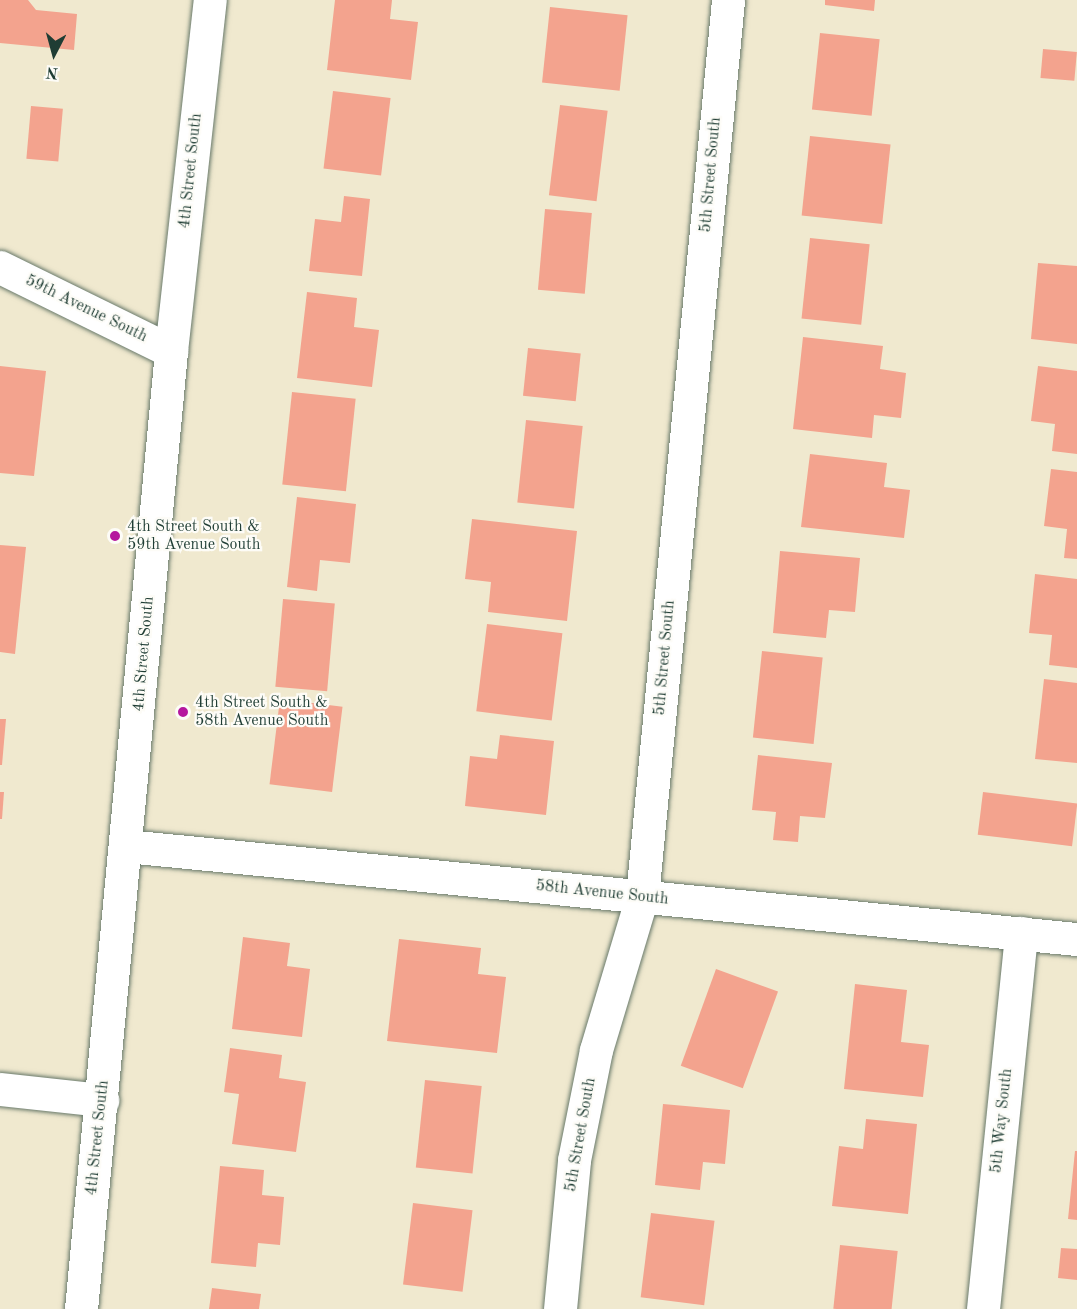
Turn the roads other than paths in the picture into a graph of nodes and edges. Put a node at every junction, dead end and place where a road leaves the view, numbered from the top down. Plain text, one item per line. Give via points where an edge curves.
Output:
1 (210, 0) edge
2 (728, 0) edge
3 (0, 267) edge
4 (171, 351) junction
5 (126, 846) junction
6 (642, 897) junction
7 (1021, 933) junction
8 (1077, 939) edge
9 (0, 1089) edge
10 (102, 1100) junction
11 (81, 1309) edge
12 (560, 1309) edge
13 (982, 1309) edge

1 - 4 street, 4th Street South
2 - 6 street, 5th Street South
3 - 4 street, 59th Avenue South
4 - 5 street, 4th Street South
5 - 6 street, 58th Avenue South
5 - 10 street, 4th Street South
6 - 7 street, 58th Avenue South
6 - 12 street, 5th Street South via 596,1050 574,1160
7 - 8 street, 58th Avenue South
7 - 13 street, 5th Way South
9 - 10 street
10 - 11 street, 4th Street South

